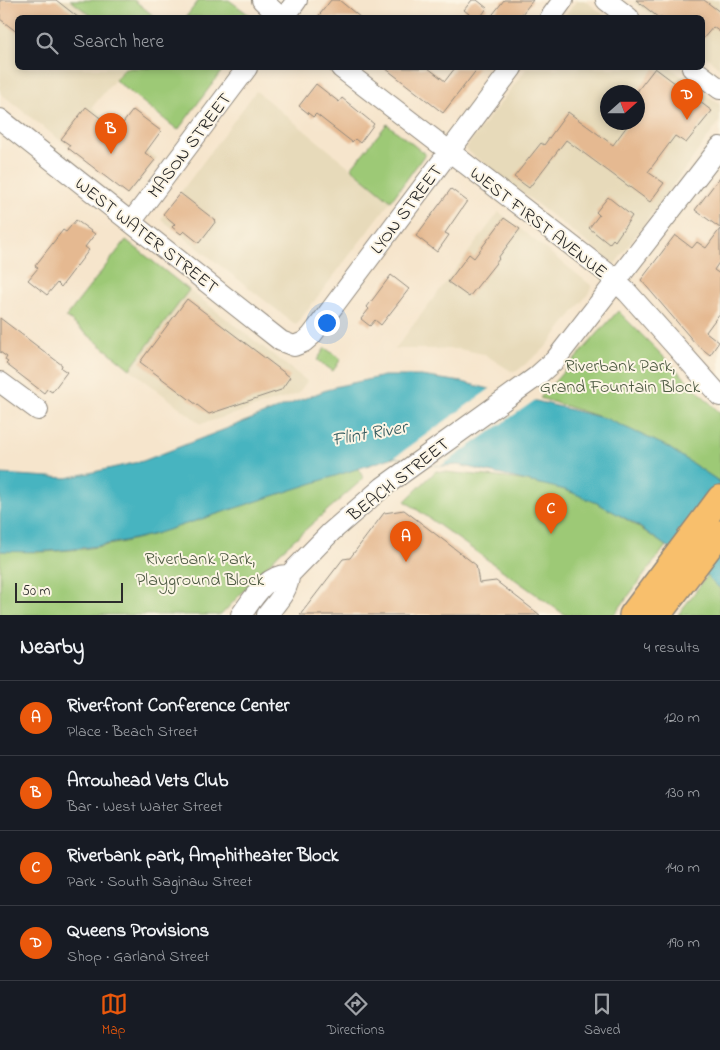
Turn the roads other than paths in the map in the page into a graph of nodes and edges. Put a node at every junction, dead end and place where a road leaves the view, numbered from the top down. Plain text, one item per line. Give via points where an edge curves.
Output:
1 (262, 0) edge
2 (297, 0) edge
3 (563, 0) edge
4 (606, 0) edge
5 (279, 15) edge
6 (284, 15) edge
7 (552, 15) edge
8 (624, 15) edge
9 (245, 70) edge
10 (344, 70) edge
11 (510, 70) edge
12 (695, 70) edge
13 (720, 89) edge
14 (0, 118) edge
15 (720, 147) edge
16 (449, 152) junction
17 (131, 222) junction
18 (616, 282) junction
19 (297, 346) joint
20 (0, 382) edge
21 (720, 396) edge
22 (38, 410) dead end
23 (720, 498) edge
24 (720, 532) edge
25 (289, 575) junction
26 (241, 615) edge
27 (267, 615) edge
28 (632, 615) edge
29 (658, 615) edge

1 - 5 street
2 - 6 street
3 - 7 street
4 - 8 street
9 - 17 street, MASON STREET
10 - 16 street, WEST FIRST AVENUE
11 - 16 street, LYON STREET
12 - 13 street
14 - 17 street, WEST WATER STREET
15 - 18 street, BEACH STREET
16 - 18 street, WEST FIRST AVENUE
16 - 19 street, LYON STREET via 311,336
17 - 19 street, WEST WATER STREET via 282,341
18 - 21 street, WEST FIRST AVENUE
18 - 25 street, BEACH STREET via 542,372 384,487
20 - 22 street
23 - 28 main road
24 - 29 main road
25 - 26 street, BEACH STREET via 269,582
25 - 27 street, BEACH STREET via 285,592

